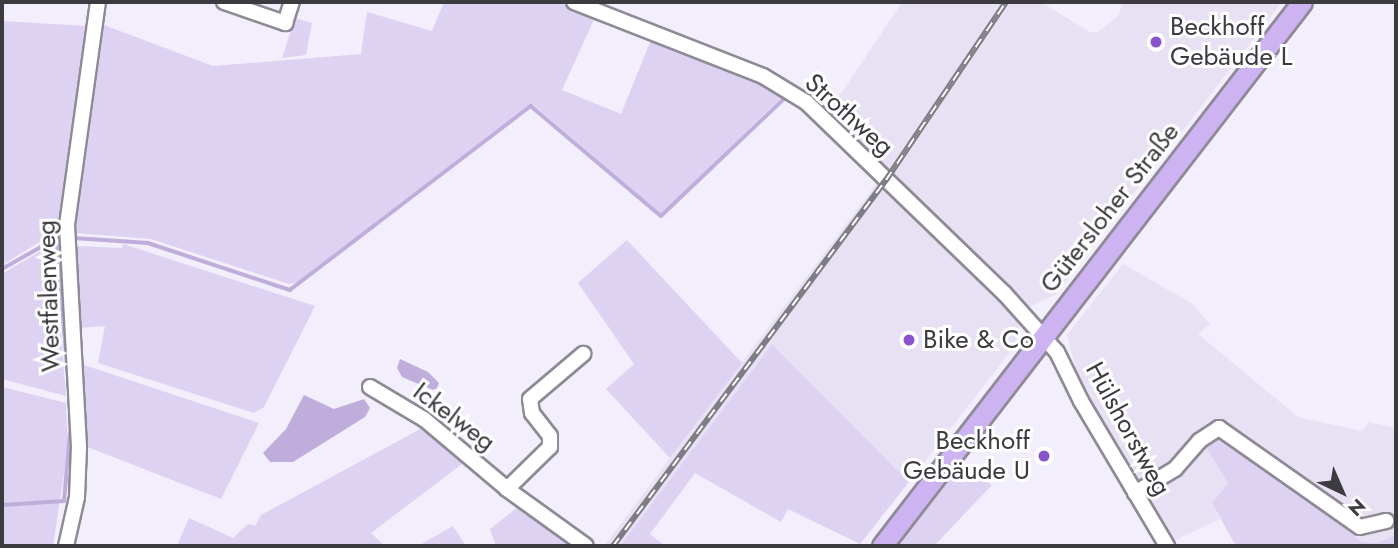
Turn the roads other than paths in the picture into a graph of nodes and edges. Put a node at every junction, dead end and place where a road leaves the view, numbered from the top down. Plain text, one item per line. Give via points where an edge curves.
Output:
1 (98, 2) edge
2 (224, 2) edge
3 (292, 2) edge
4 (574, 2) edge
5 (1302, 2) edge
6 (1044, 337) junction
7 (583, 354) dead end
8 (370, 387) dead end
9 (507, 489) junction
10 (1135, 493) junction
11 (1386, 521) dead end
12 (66, 546) edge
13 (586, 546) edge
14 (883, 546) edge
15 (1167, 546) edge

1 - 12 street, Westfalenweg via 67,225 79,447 77,497
2 - 3 street via 285,23
4 - 6 street, Strothweg via 763,76 806,102
5 - 6 main road, Gütersloher Straße
6 - 10 street, Hülshorstweg via 1061,358
6 - 14 main road, Gütersloher Straße
7 - 9 street, Ickelweg via 530,399 532,412 550,436 550,447
8 - 9 street, Ickelweg via 424,419
9 - 13 street, Ickelweg
10 - 11 street via 1175,469 1199,441 1219,428 1360,527
10 - 15 street, Hülshorstweg

